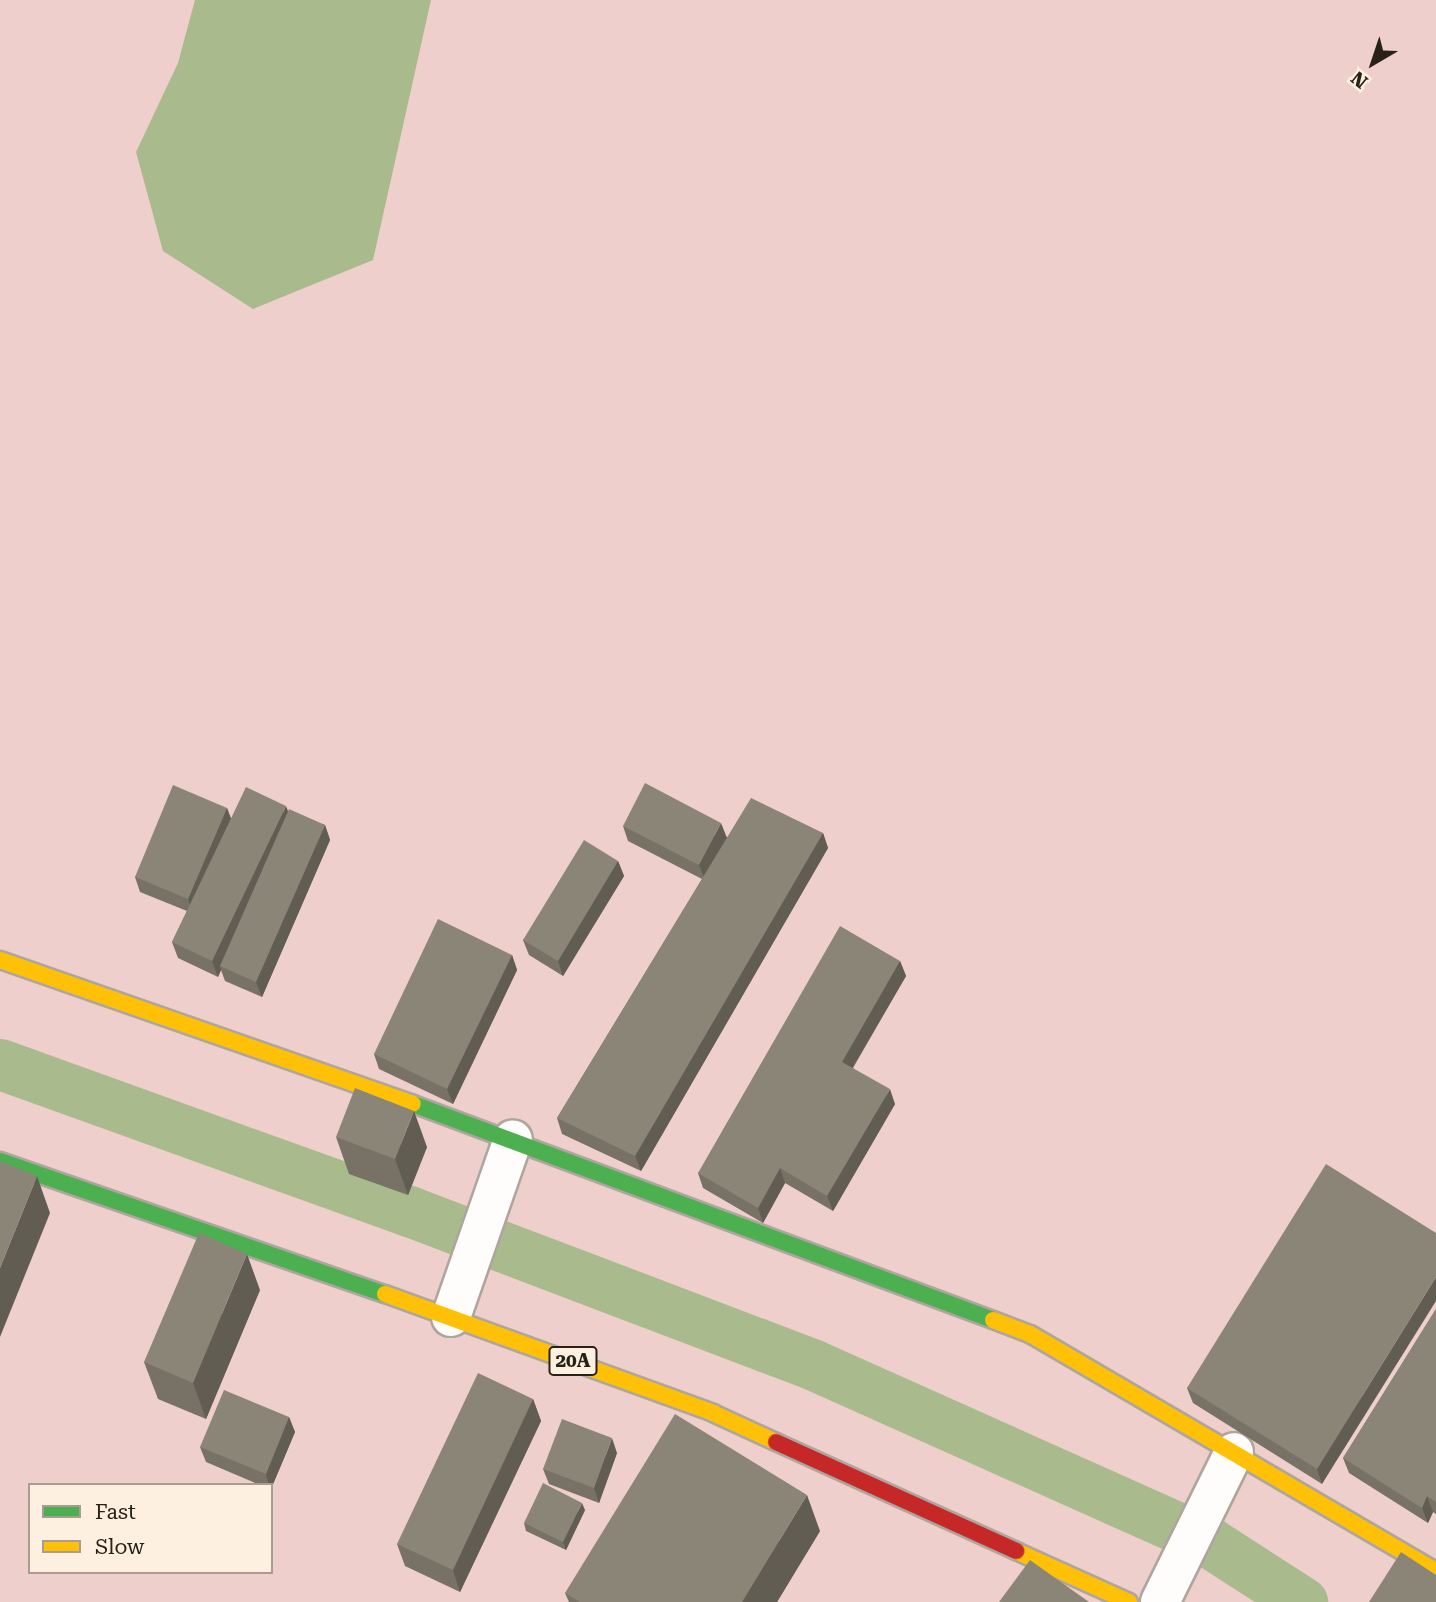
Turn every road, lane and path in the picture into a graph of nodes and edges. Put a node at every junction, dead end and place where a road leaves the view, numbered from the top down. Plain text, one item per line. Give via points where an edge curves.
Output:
1 (0, 960) edge
2 (513, 1139) junction
3 (0, 1161) edge
4 (451, 1317) junction
5 (1234, 1452) junction
6 (1436, 1571) edge
7 (1129, 1602) edge
8 (1160, 1602) edge

1 - 2 street
2 - 4 street
2 - 5 street via 1030,1334
3 - 4 street, 20A
4 - 7 street, 20A via 708,1418
5 - 6 street
5 - 8 street

